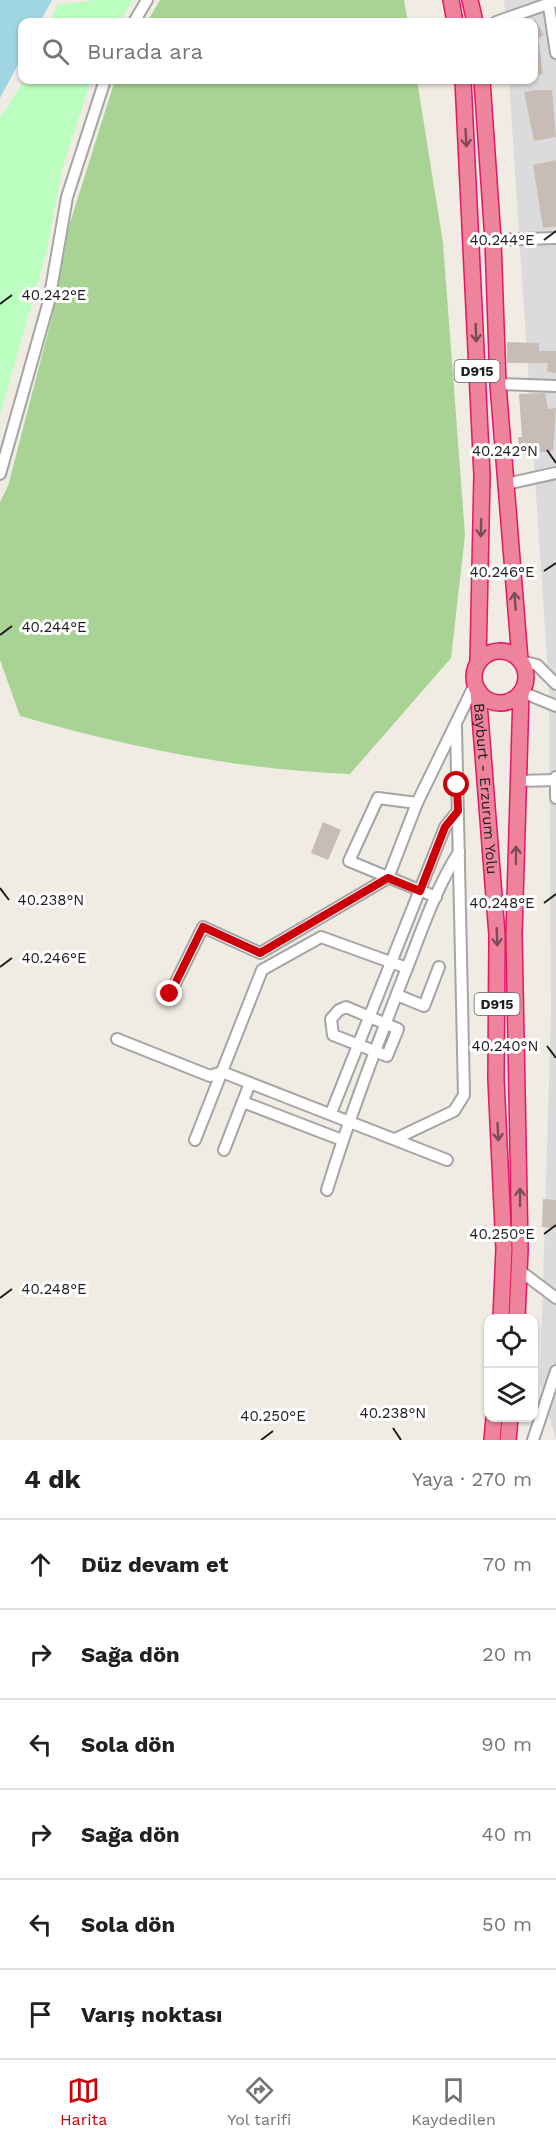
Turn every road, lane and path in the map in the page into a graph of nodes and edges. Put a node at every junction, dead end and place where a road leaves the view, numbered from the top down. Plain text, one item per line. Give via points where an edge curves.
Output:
1 (147, 0) edge
2 (451, 0) edge
3 (470, 0) edge
4 (551, 1) edge
5 (136, 18) edge
6 (454, 18) edge
7 (474, 18) edge
8 (506, 18) edge
9 (556, 53) edge
10 (104, 84) edge
11 (463, 84) edge
12 (482, 84) edge
13 (556, 238) edge
14 (493, 240) junction
15 (498, 384) junction
16 (556, 386) edge
17 (556, 472) edge
18 (0, 474) edge
19 (506, 484) junction
20 (520, 660) junction
21 (478, 663) junction
22 (556, 684) edge
23 (477, 687) junction
24 (521, 693) junction
25 (556, 706) edge
26 (456, 725) junction
27 (556, 779) edge
28 (517, 781) junction
29 (556, 798) edge
30 (417, 803) junction
31 (458, 811) junction
32 (459, 852) junction
33 (388, 878) junction
34 (420, 891) junction
35 (436, 897) junction
36 (392, 962) junction
37 (407, 968) junction
38 (439, 968) dead end
39 (170, 994) dead end
40 (397, 995) junction
41 (370, 1017) junction
42 (386, 1023) junction
43 (117, 1039) dead end
44 (358, 1046) junction
45 (375, 1052) junction
46 (222, 1072) junction
47 (250, 1083) junction
48 (243, 1102) junction
49 (331, 1113) junction
50 (348, 1120) junction
51 (395, 1139) junction
52 (195, 1140) dead end
53 (342, 1140) junction
54 (224, 1150) dead end
55 (447, 1160) dead end
56 (327, 1190) dead end
57 (519, 1270) junction
58 (556, 1298) edge
59 (501, 1314) edge
60 (518, 1314) edge
61 (556, 1371) edge
62 (494, 1422) edge
63 (510, 1422) edge
64 (492, 1440) edge
65 (508, 1440) edge
66 (533, 1440) edge

1 - 5 street
2 - 6 highway
3 - 7 highway
4 - 8 street
4 - 9 street
10 - 18 street via 67,197 49,301
11 -> 21 highway, Bayburt - Erzurum Yolu / D915 via 482,475
12 - 14 highway, Bayburt - Erzurum Yolu / D915
13 - 14 street
14 - 15 highway, Bayburt - Erzurum Yolu / D915
15 - 16 street
15 - 19 highway, Bayburt - Erzurum Yolu / D915
17 - 19 street
20 -> 19 highway, Bayburt - Erzurum Yolu / D915
20 - 21 highway via 508,652 495,651
20 - 22 street via 537,664
20 - 24 highway, Bayburt - Erzurum Yolu via 526,673
21 - 23 highway, Bayburt - Erzurum Yolu
23 - 24 highway, Bayburt - Erzurum Yolu via 488,700 502,703
23 - 26 street
23 -> 59 highway, Bayburt - Erzurum Yolu / D915 via 497,935 496,1079 504,1249
24 - 25 street
24 - 28 highway, Bayburt - Erzurum Yolu / D915
26 - 30 street
26 - 31 street
27 - 28 street
27 - 29 street
57 -> 28 highway, Bayburt - Erzurum Yolu / D915 via 514,934
30 - 33 street
30 - 33 street via 378,798 349,861
31 - 32 street
31 - 34 street via 445,827
32 - 35 street
32 - 51 street via 464,1095 454,1111
33 - 34 street
33 - 39 street via 260,953 203,927
34 - 35 street
34 - 36 street
35 - 37 street
36 - 37 street
36 - 41 street
36 - 46 street via 321,937 262,970
37 - 40 street
38 - 40 street via 424,1006
40 - 42 street
41 - 42 street
41 - 44 street
41 - 44 street via 346,1007 331,1019 333,1035
42 - 45 street via 398,1029 387,1056
43 - 46 street via 210,1076
44 - 45 street
44 - 49 street
45 - 50 street
46 - 47 street
46 - 52 street
47 - 48 street
47 - 49 street
48 - 53 street
48 - 54 street
49 - 50 street
50 - 51 street
50 - 53 street
51 - 55 street
53 - 56 street
57 - 58 street
57 - 60 highway, Bayburt - Erzurum Yolu / D915
61 - 66 street
62 - 64 highway
63 - 65 highway

